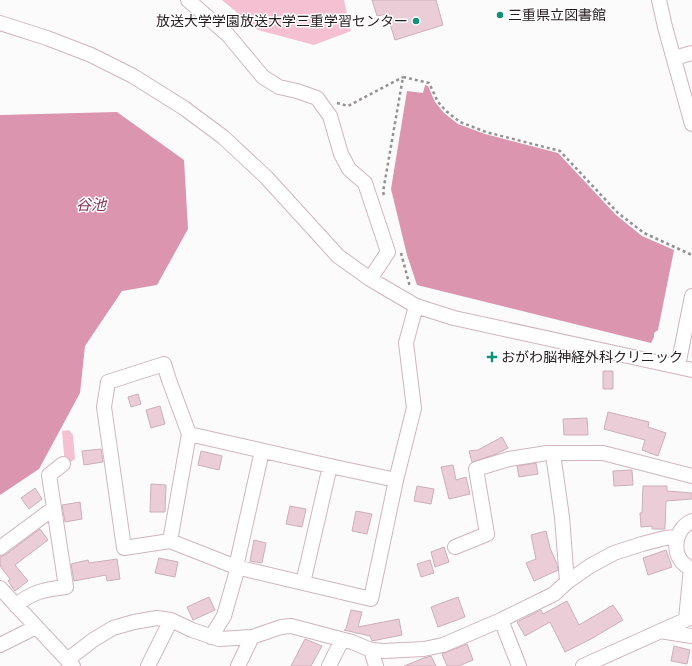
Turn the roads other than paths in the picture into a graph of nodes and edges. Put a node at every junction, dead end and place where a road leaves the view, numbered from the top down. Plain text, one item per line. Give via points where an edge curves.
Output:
1 (188, 0) edge
2 (659, 0) edge
3 (0, 23) edge
4 (692, 53) edge
5 (674, 58) junction
6 (692, 124) edge
7 (370, 279) junction
8 (692, 296) edge
9 (416, 306) junction
10 (678, 366) junction
11 (692, 370) edge
12 (189, 434) junction
13 (262, 451) junction
14 (553, 454) junction
15 (63, 464) dead end
16 (330, 466) junction
17 (692, 476) edge
18 (396, 480) junction
19 (54, 508) junction
20 (692, 521) edge
21 (677, 537) junction
22 (170, 541) junction
23 (455, 547) dead end
24 (0, 548) edge
25 (237, 567) junction
26 (692, 568) edge
27 (567, 582) junction
28 (302, 583) junction
29 (0, 588) edge
30 (16, 606) junction
31 (689, 618) edge
32 (171, 620) junction
33 (500, 620) junction
34 (36, 627) junction
35 (660, 631) junction
36 (692, 636) edge
37 (211, 637) junction
38 (252, 638) junction
39 (342, 640) junction
40 (0, 645) edge
41 (370, 650) junction
42 (70, 663) edge
43 (148, 666) edge
44 (238, 666) edge
45 (329, 666) edge
46 (376, 666) edge
47 (519, 666) edge
48 (583, 666) edge

1 - 7 street via 228,35 263,77 279,86 317,98 330,116 341,154 349,169 365,183 388,252
2 - 5 street
3 - 7 street via 91,54 133,76 184,108 223,137 266,176 338,256
4 - 5 street
5 - 6 street
7 - 9 street
8 - 10 street
9 - 10 street via 454,318
9 - 18 street via 406,343 414,408
10 - 11 street
12 - 13 street
12 - 22 street
12 - 22 street via 164,364 108,382 104,407 124,548
13 - 16 street
13 - 25 street
14 - 17 street via 603,453
14 - 23 street via 509,459 476,469 487,534
14 - 27 street via 562,517
15 - 19 street via 49,475
16 - 18 street
16 - 28 street
18 - 28 street via 371,599
19 - 24 street
19 - 30 street via 66,587 35,593 24,598
20 - 21 street via 681,529
21 - 26 street via 677,554 682,562
21 - 27 street via 614,553
22 - 25 street
25 - 28 street
25 - 37 street via 224,616
26 - 31 street
27 - 33 street via 554,594
29 - 30 street
30 - 34 street
31 - 35 street
32 - 37 street
32 - 42 street via 157,618 112,628 93,640
32 - 43 street
33 - 41 street via 443,645 424,649
33 - 47 street
34 - 40 street
34 - 42 street
35 - 36 street
35 - 48 street
37 - 38 street
38 - 39 street via 291,626
38 - 44 street
39 - 41 street
39 - 45 street
41 - 46 street

